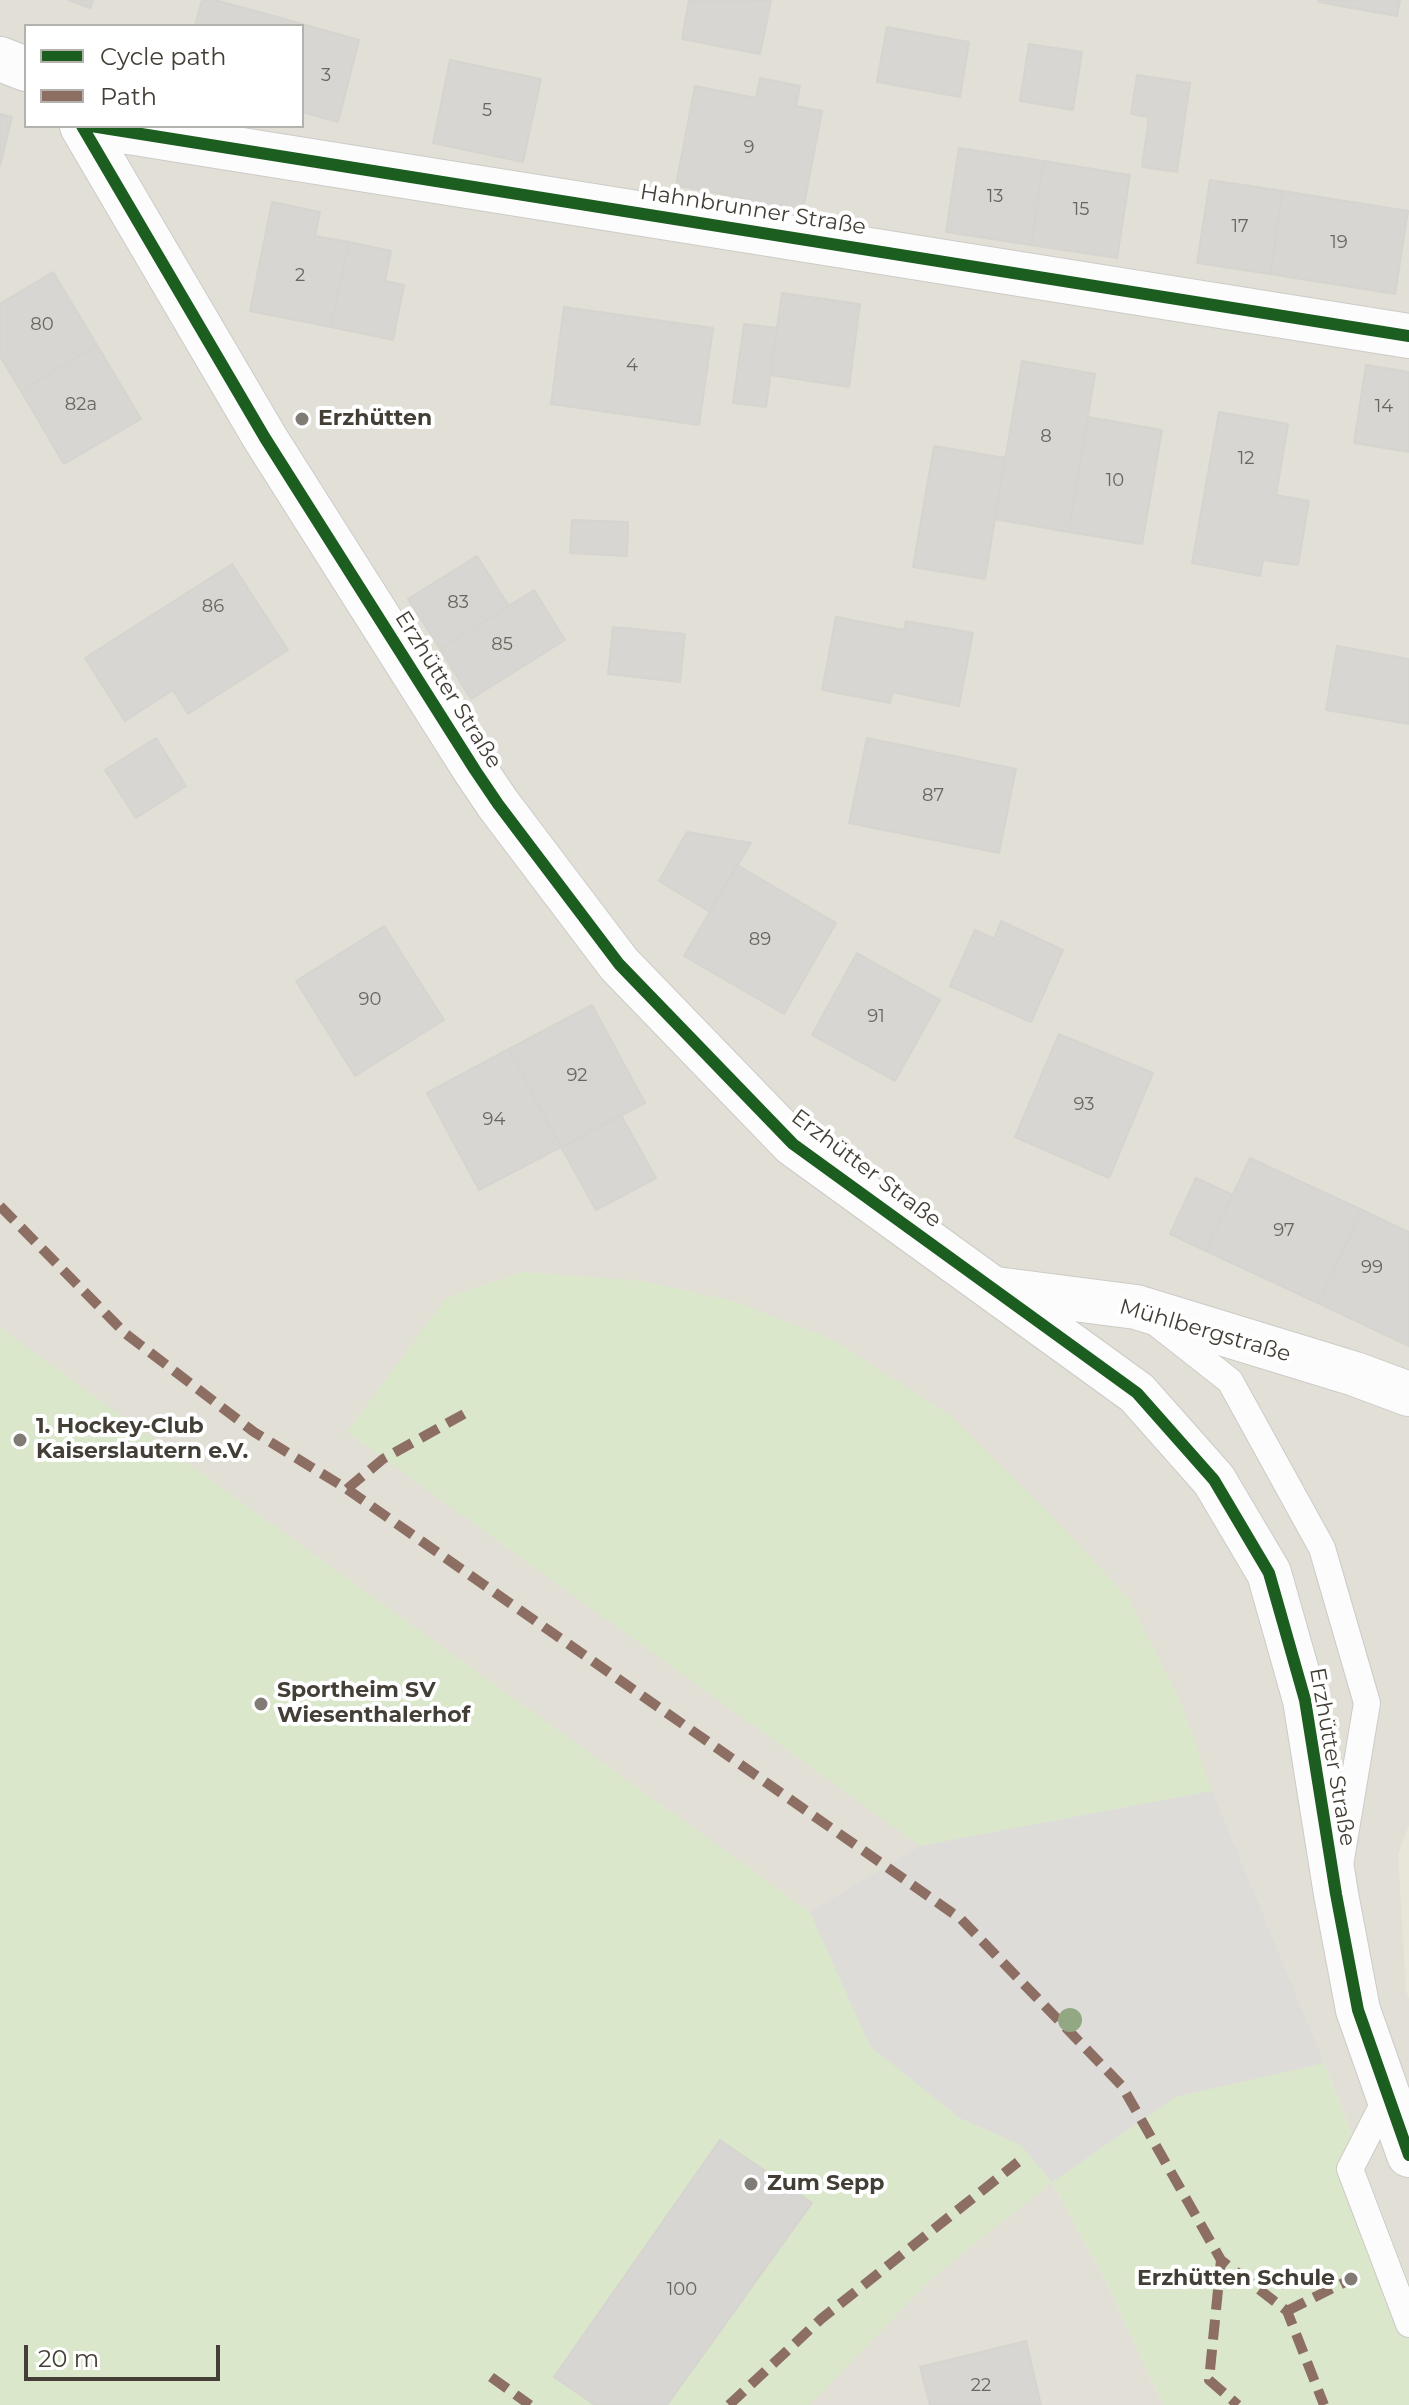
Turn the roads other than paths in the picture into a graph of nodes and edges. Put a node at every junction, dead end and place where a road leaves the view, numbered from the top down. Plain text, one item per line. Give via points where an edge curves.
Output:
1 (0, 59) edge
2 (24, 68) edge
3 (83, 128) edge
4 (104, 128) edge
5 (1409, 336) edge
6 (996, 1289) junction
7 (1136, 1307) junction
8 (1409, 1394) edge
9 (1336, 1894) junction
10 (1387, 2097) junction
11 (1409, 2155) edge
12 (1409, 2324) edge

1 - 2 street
3 - 6 street, Erzhütter Straße via 265,438 475,770 619,964 793,1144
4 - 5 street, Hahnbrunner Straße
6 - 7 street, Mühlbergstraße
6 - 9 street, Erzhütter Straße via 1137,1393 1214,1480 1269,1573 1305,1700
7 - 8 street, Mühlbergstraße
7 - 9 lane via 1230,1381 1322,1548 1367,1703
9 - 10 street, Erzhütter Straße via 1358,2010
10 - 11 street, Erzhütter Straße
10 - 12 lane via 1350,2169

